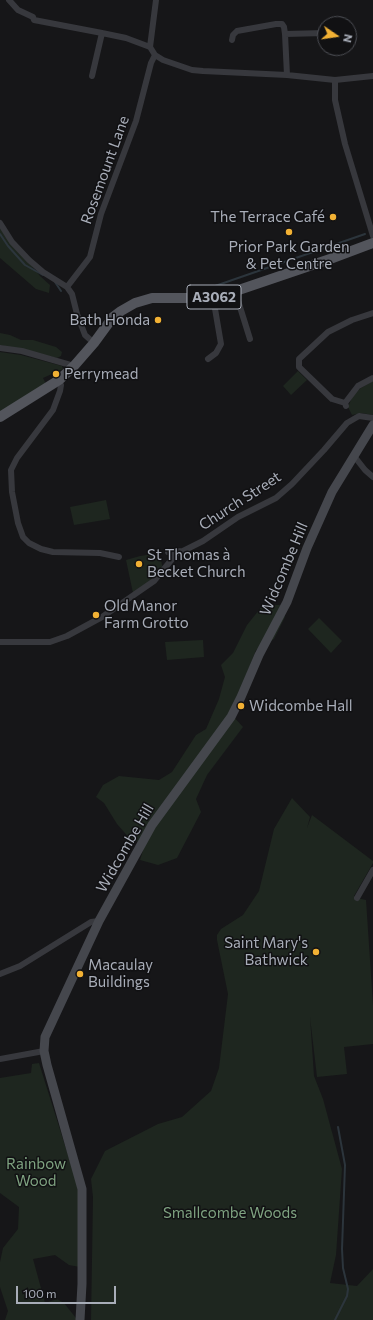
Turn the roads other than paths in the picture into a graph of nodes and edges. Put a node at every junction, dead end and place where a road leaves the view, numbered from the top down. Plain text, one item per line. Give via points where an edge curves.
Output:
1 (9, 0) edge
2 (156, 0) edge
3 (102, 33) junction
4 (317, 33) edge
5 (285, 34) junction
6 (232, 40) dead end
7 (150, 47) junction
8 (155, 55) junction
9 (287, 75) junction
10 (92, 76) dead end
11 (373, 76) edge
12 (336, 80) junction
13 (0, 224) edge
14 (373, 236) edge
15 (373, 243) edge
16 (67, 287) junction
17 (235, 291) junction
18 (213, 297) junction
19 (373, 313) edge
20 (250, 339) dead end
21 (94, 343) junction
22 (0, 348) edge
23 (208, 359) dead end
24 (74, 366) junction
25 (373, 378) edge
26 (58, 380) junction
27 (0, 417) edge
28 (373, 418) edge
29 (373, 425) edge
30 (354, 456) junction
31 (373, 477) edge
32 (168, 552) dead end
33 (178, 552) junction
34 (119, 557) dead end
35 (0, 642) edge
36 (373, 870) edge
37 (357, 898) dead end
38 (99, 921) junction
39 (0, 974) edge
40 (44, 1051) junction
41 (0, 1059) edge
42 (80, 1320) edge

1 - 3 street via 18,10 34,20
2 - 7 street
3 - 7 street
3 - 10 street
4 - 5 street
5 - 6 street via 282,24 276,24 237,32
5 - 9 street
7 - 8 street
8 - 9 street via 192,70
8 - 16 street, Rosemount Lane via 136,121 101,214 90,257
9 - 12 street
11 - 12 street
12 - 14 street via 335,100 345,144
13 - 16 street via 29,260
15 - 17 main road, A3062
16 - 21 street via 72,294 85,335
17 - 18 main road, A3062
17 - 20 street
18 - 21 main road, A3062 via 152,298 135,302 113,317
18 - 23 street via 221,344 216,353
19 - 25 street via 328,332 299,359 299,367 332,399 345,405 358,386
21 - 24 main road, A3062
22 - 24 street via 22,351
24 - 26 main road, A3062
26 - 27 main road, A3062
26 - 34 street via 61,385 60,391 52,410 11,470 18,523 23,537 41,549 53,552 100,553
28 - 33 street, Church Street via 359,416 347,423 276,498 238,517 203,541
29 - 30 street, Widcombe Hill
30 - 31 street
30 - 38 street, Widcombe Hill via 332,492 285,607 242,697 202,758 166,804
32 - 33 street, Church Street
33 - 35 street via 154,581 102,617 68,636 50,642
36 - 37 street
38 - 39 street via 91,922 34,958
38 - 40 street, Widcombe Hill via 47,1033
40 - 41 street
40 - 42 street, Widcombe Hill via 82,1189

